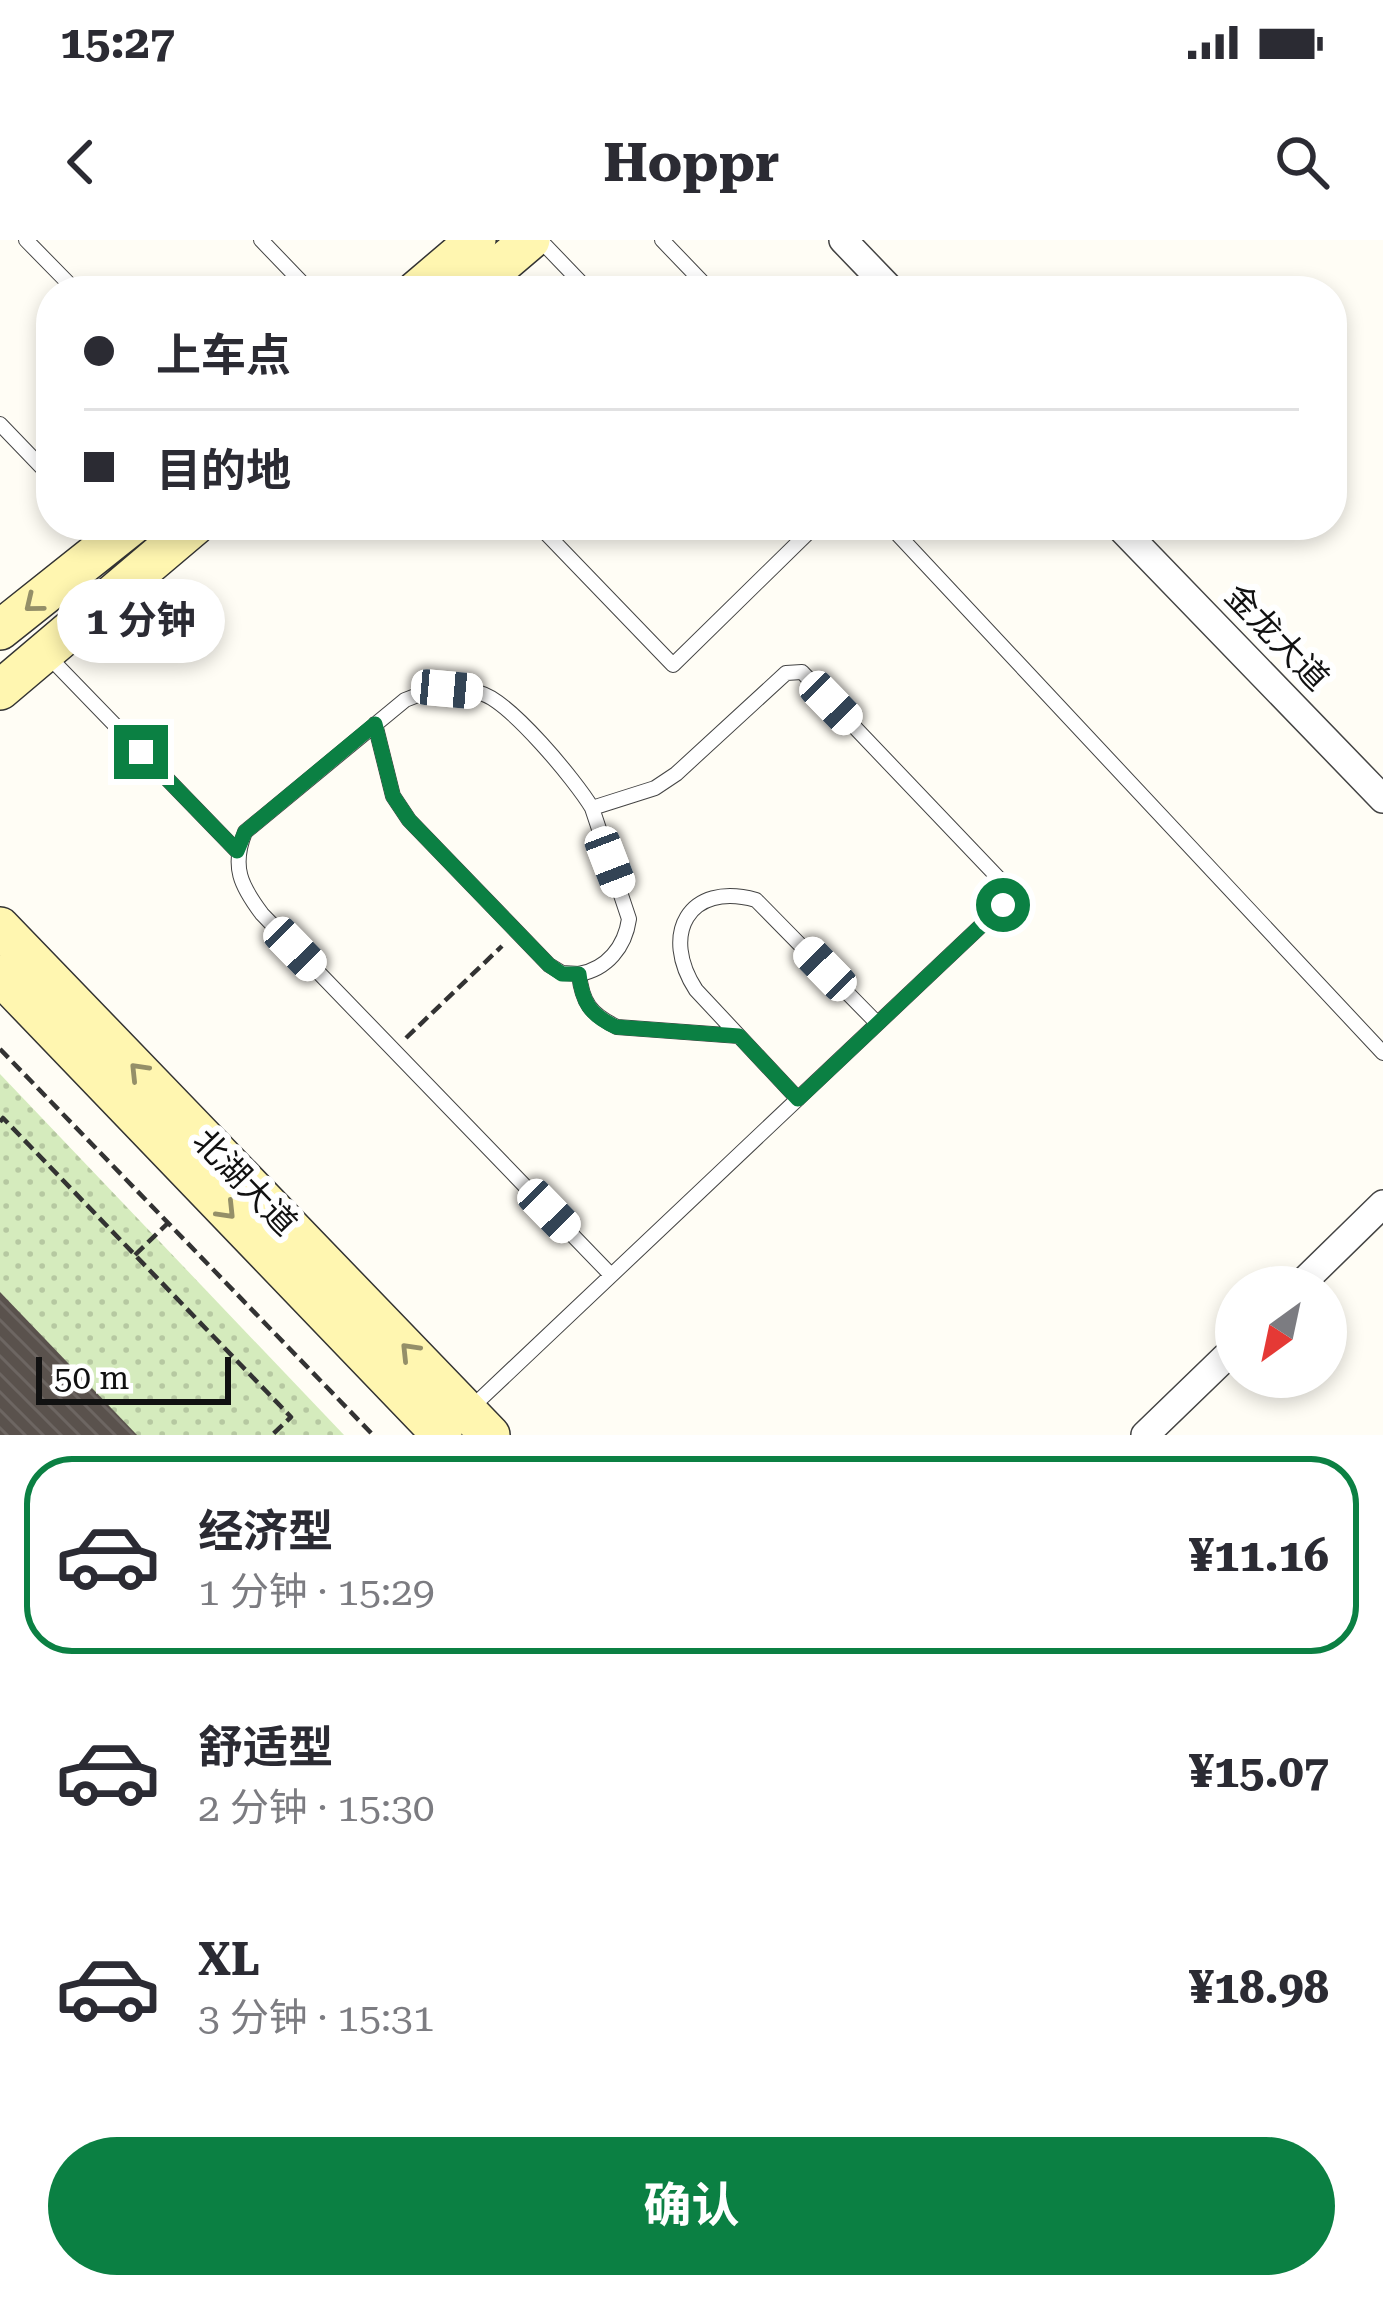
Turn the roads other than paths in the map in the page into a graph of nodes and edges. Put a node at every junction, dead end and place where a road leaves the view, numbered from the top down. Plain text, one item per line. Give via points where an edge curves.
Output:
1 (26, 240) edge
2 (261, 240) edge
3 (476, 240) edge
4 (530, 240) edge
5 (540, 240) edge
6 (662, 240) edge
7 (843, 240) edge
8 (61, 276) edge
9 (296, 276) edge
10 (434, 276) edge
11 (488, 276) edge
12 (575, 276) edge
13 (697, 276) edge
14 (878, 276) edge
15 (0, 424) edge
16 (36, 461) edge
17 (103, 540) edge
18 (177, 540) edge
19 (552, 540) edge
20 (800, 540) edge
21 (903, 540) edge
22 (1133, 540) edge
23 (0, 630) edge
24 (44, 652) junction
25 (0, 690) edge
26 (375, 724) junction
27 (1383, 799) edge
28 (592, 808) junction
29 (237, 851) junction
30 (0, 927) edge
31 (579, 974) junction
32 (0, 975) edge
33 (877, 1023) junction
34 (739, 1036) junction
35 (1383, 1053) edge
36 (798, 1099) junction
37 (1383, 1204) edge
38 (1320, 1266) edge
39 (611, 1275) junction
40 (1215, 1367) edge
41 (466, 1427) edge
42 (1145, 1435) edge

1 - 8 lane
2 - 9 lane
3 - 10 main road
4 - 11 main road
5 - 12 lane
6 - 13 lane
7 - 14 street
15 - 16 lane
17 -> 23 main road
18 - 24 main road
19 - 20 lane via 673,665
21 - 35 lane
22 - 27 street, 金龙大道
24 - 25 main road
24 - 29 lane
26 - 28 lane via 421,693 479,692 563,766
26 - 29 lane via 245,832
26 - 31 lane via 393,796 409,820 549,965
28 - 31 lane via 629,920 617,950
28 - 33 lane via 655,788 786,673 802,672 1008,889 1003,905
29 - 39 lane via 245,891 262,914
41 -> 30 main road, 北湖大道
31 - 34 lane via 589,1007 616,1027
32 -> 41 main road, 北湖大道
33 - 34 lane via 756,900 717,895 679,930 679,950 696,990
33 - 36 lane
34 - 36 lane
36 - 39 lane
37 - 38 street
39 - 41 lane
40 - 42 street

